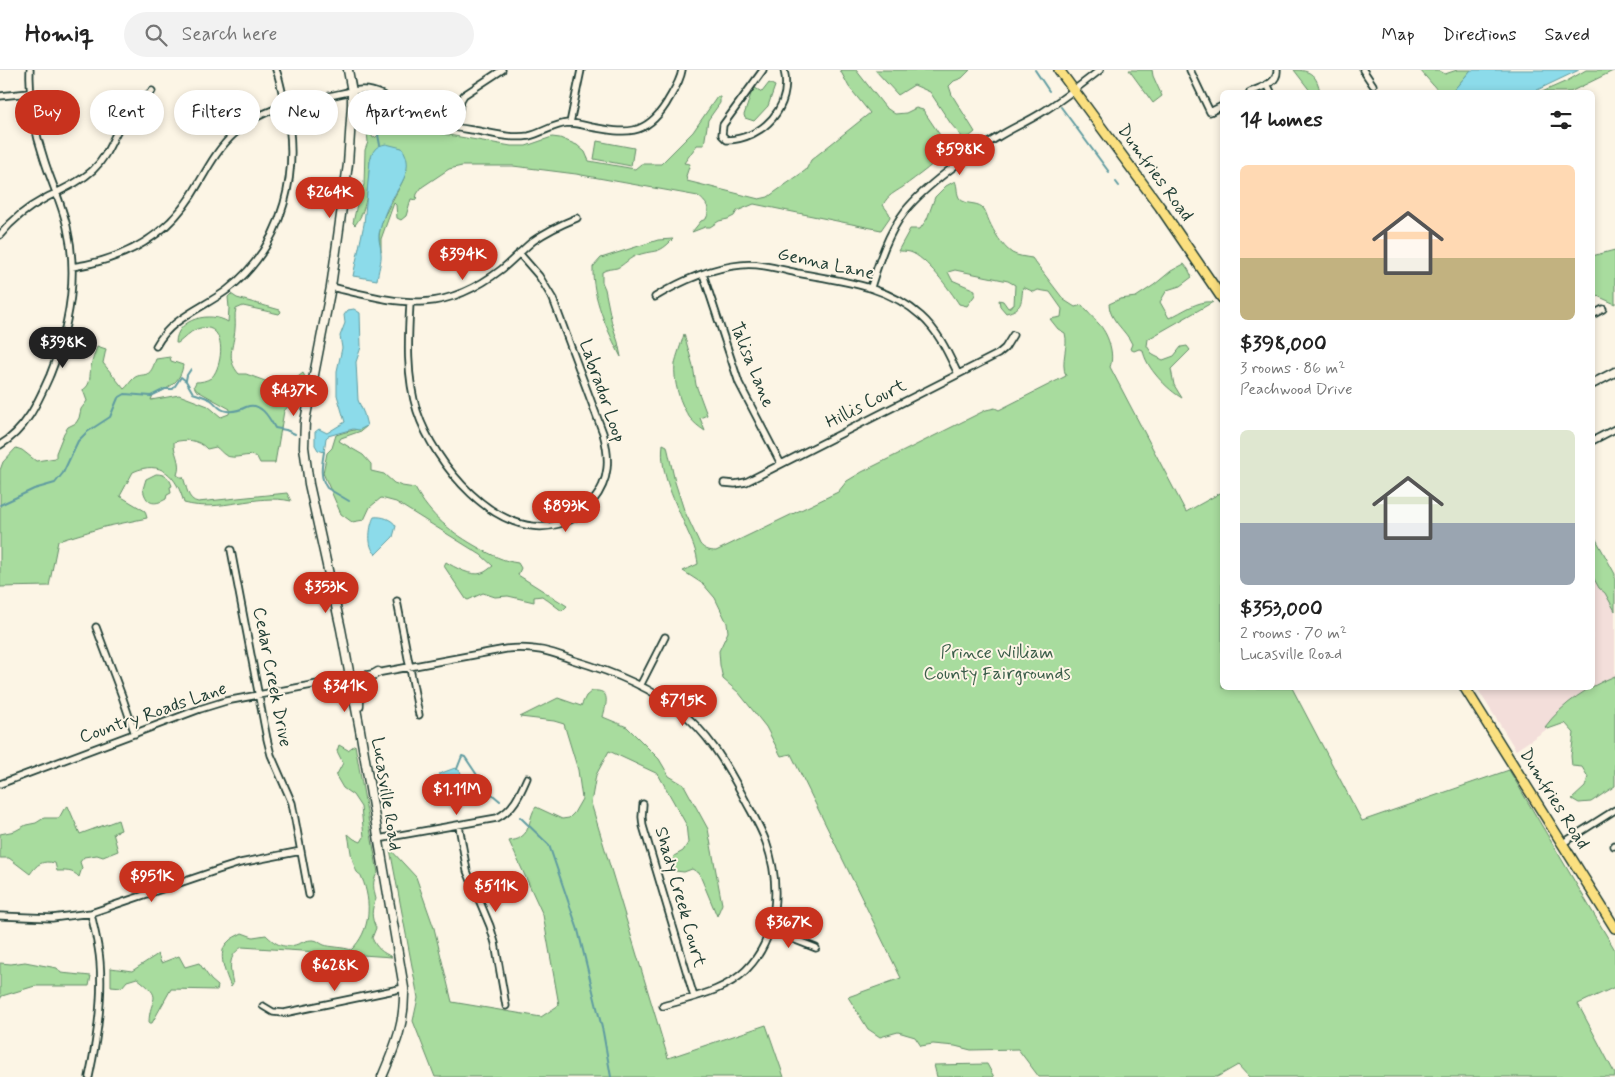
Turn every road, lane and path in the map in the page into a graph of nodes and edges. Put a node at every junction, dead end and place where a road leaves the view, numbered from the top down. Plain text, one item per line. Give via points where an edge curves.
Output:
1 (30, 70) edge
2 (276, 70) edge
3 (348, 70) edge
4 (502, 70) edge
5 (581, 70) edge
6 (682, 70) edge
7 (763, 70) edge
8 (784, 70) edge
9 (1059, 70) edge
10 (1100, 70) edge
11 (1190, 70) edge
12 (1277, 70) edge
13 (1363, 70) edge
14 (1267, 84) junction
15 (1373, 85) dead end
16 (29, 90) edge
17 (281, 90) edge
18 (352, 90) edge
19 (1074, 90) junction
20 (1254, 90) edge
21 (1270, 90) edge
22 (15, 94) edge
23 (466, 94) edge
24 (0, 96) edge
25 (1220, 107) edge
26 (270, 111) edge
27 (570, 123) junction
28 (466, 129) edge
29 (37, 135) edge
30 (117, 135) edge
31 (291, 135) edge
32 (350, 135) edge
33 (56, 193) junction
34 (577, 218) dead end
35 (0, 235) edge
36 (519, 254) junction
37 (72, 267) junction
38 (703, 274) junction
39 (331, 287) junction
40 (871, 288) junction
41 (1220, 295) edge
42 (656, 297) dead end
43 (410, 303) junction
44 (1603, 309) dead end
45 (1595, 313) edge
46 (1013, 335) dead end
47 (156, 346) dead end
48 (1615, 372) edge
49 (958, 374) junction
50 (1595, 382) edge
51 (1615, 429) edge
52 (1595, 439) edge
53 (0, 445) edge
54 (781, 464) junction
55 (724, 483) dead end
56 (231, 550) dead end
57 (397, 601) dead end
58 (96, 627) dead end
59 (665, 637) dead end
60 (409, 666) junction
61 (378, 672) junction
62 (350, 677) junction
63 (640, 686) junction
64 (1466, 690) edge
65 (259, 695) junction
66 (419, 715) dead end
67 (360, 730) junction
68 (135, 734) junction
69 (528, 778) dead end
70 (0, 784) edge
71 (643, 804) dead end
72 (1615, 810) edge
73 (459, 826) junction
74 (378, 839) junction
75 (1563, 843) junction
76 (301, 851) junction
77 (309, 895) dead end
78 (91, 913) junction
79 (0, 916) edge
80 (1615, 928) edge
81 (770, 930) junction
82 (816, 948) dead end
83 (404, 988) junction
84 (694, 997) junction
85 (263, 1006) dead end
86 (506, 1006) dead end
87 (663, 1006) dead end
88 (89, 1077) edge
89 (382, 1077) edge

1 - 16 street
2 - 17 street
3 - 18 street, Lucasville Road
4 - 23 street
5 - 27 street
6 - 27 street via 660,113 640,130 612,131
7 - 8 street via 723,124 722,135 727,140 760,131 771,120 784,94
9 - 19 main road, Dumfries Road
10 - 19 street
11 - 25 street via 1210,112
12 - 14 street via 1275,80
13 - 15 street
14 - 20 street
14 - 21 street
19 - 40 street via 977,150 926,190 895,226
19 - 41 main road, Dumfries Road
22 - 24 street
26 - 37 street via 235,132 213,158 184,207 147,242 122,255
27 - 28 street via 520,137
29 - 33 street
30 - 33 street via 98,165 82,180
31 - 47 street via 291,171 285,200 258,256 243,275 216,298 165,332
32 - 39 street, Lucasville Road
33 - 35 street via 24,211
33 - 37 street via 67,227
34 - 36 street via 545,234
36 - 43 street via 491,277 463,292 437,300
36 - 43 street, Labrador Loop via 539,276 553,299 607,448 606,478 596,498 582,513 564,523 537,527 502,516 465,487 448,468 421,422 412,392 408,364
37 - 53 street via 70,305 59,352 29,417 15,434
38 - 40 street, Genna Lane via 752,265
38 - 42 street, Genna Lane via 682,281
38 - 54 street, Talisa Lane via 739,383
39 - 43 street
39 - 62 street, Lucasville Road via 308,402 304,447
40 - 49 street, Genna Lane via 897,299 922,317 938,336
44 - 45 street
46 - 49 street, Hillis Court via 998,354
48 - 50 street
49 - 54 street, Hillis Court
51 - 52 street
54 - 55 street, Hillis Court via 742,483
56 - 65 street, Cedar Creek Drive
57 - 60 street
58 - 68 street
59 - 63 street
60 - 61 street, Country Roads Lane
60 - 63 street, Country Roads Lane via 499,650 534,649 583,663
60 - 66 street
61 - 62 street, Country Roads Lane
61 - 67 street via 366,679 360,689
62 - 65 street, Country Roads Lane
62 - 67 street, Lucasville Road
63 - 81 street, Country Roads Lane via 691,720 715,747 730,771 770,855 775,888
64 - 75 main road, Dumfries Road
65 - 68 street, Country Roads Lane via 200,709
65 - 76 street, Cedar Creek Drive via 269,747 292,803
67 - 74 street, Lucasville Road
68 - 70 street, Country Roads Lane
69 - 73 street via 516,802 504,814 493,820
71 - 84 street, Shady Creek Court via 643,826
72 - 75 street
73 - 74 street
73 - 86 street via 467,871 495,943
74 - 83 street, Lucasville Road
75 - 80 main road, Dumfries Road
76 - 77 street, Cedar Creek Drive
76 - 78 street via 240,863
78 - 79 street via 52,918
78 - 88 street via 100,956 100,985 96,1042
81 - 82 street
81 - 84 street, Country Roads Lane via 746,970 718,989
83 - 85 street via 284,1013 273,1012
83 - 89 street, Lucasville Road via 401,1027
84 - 87 street, Country Roads Lane

